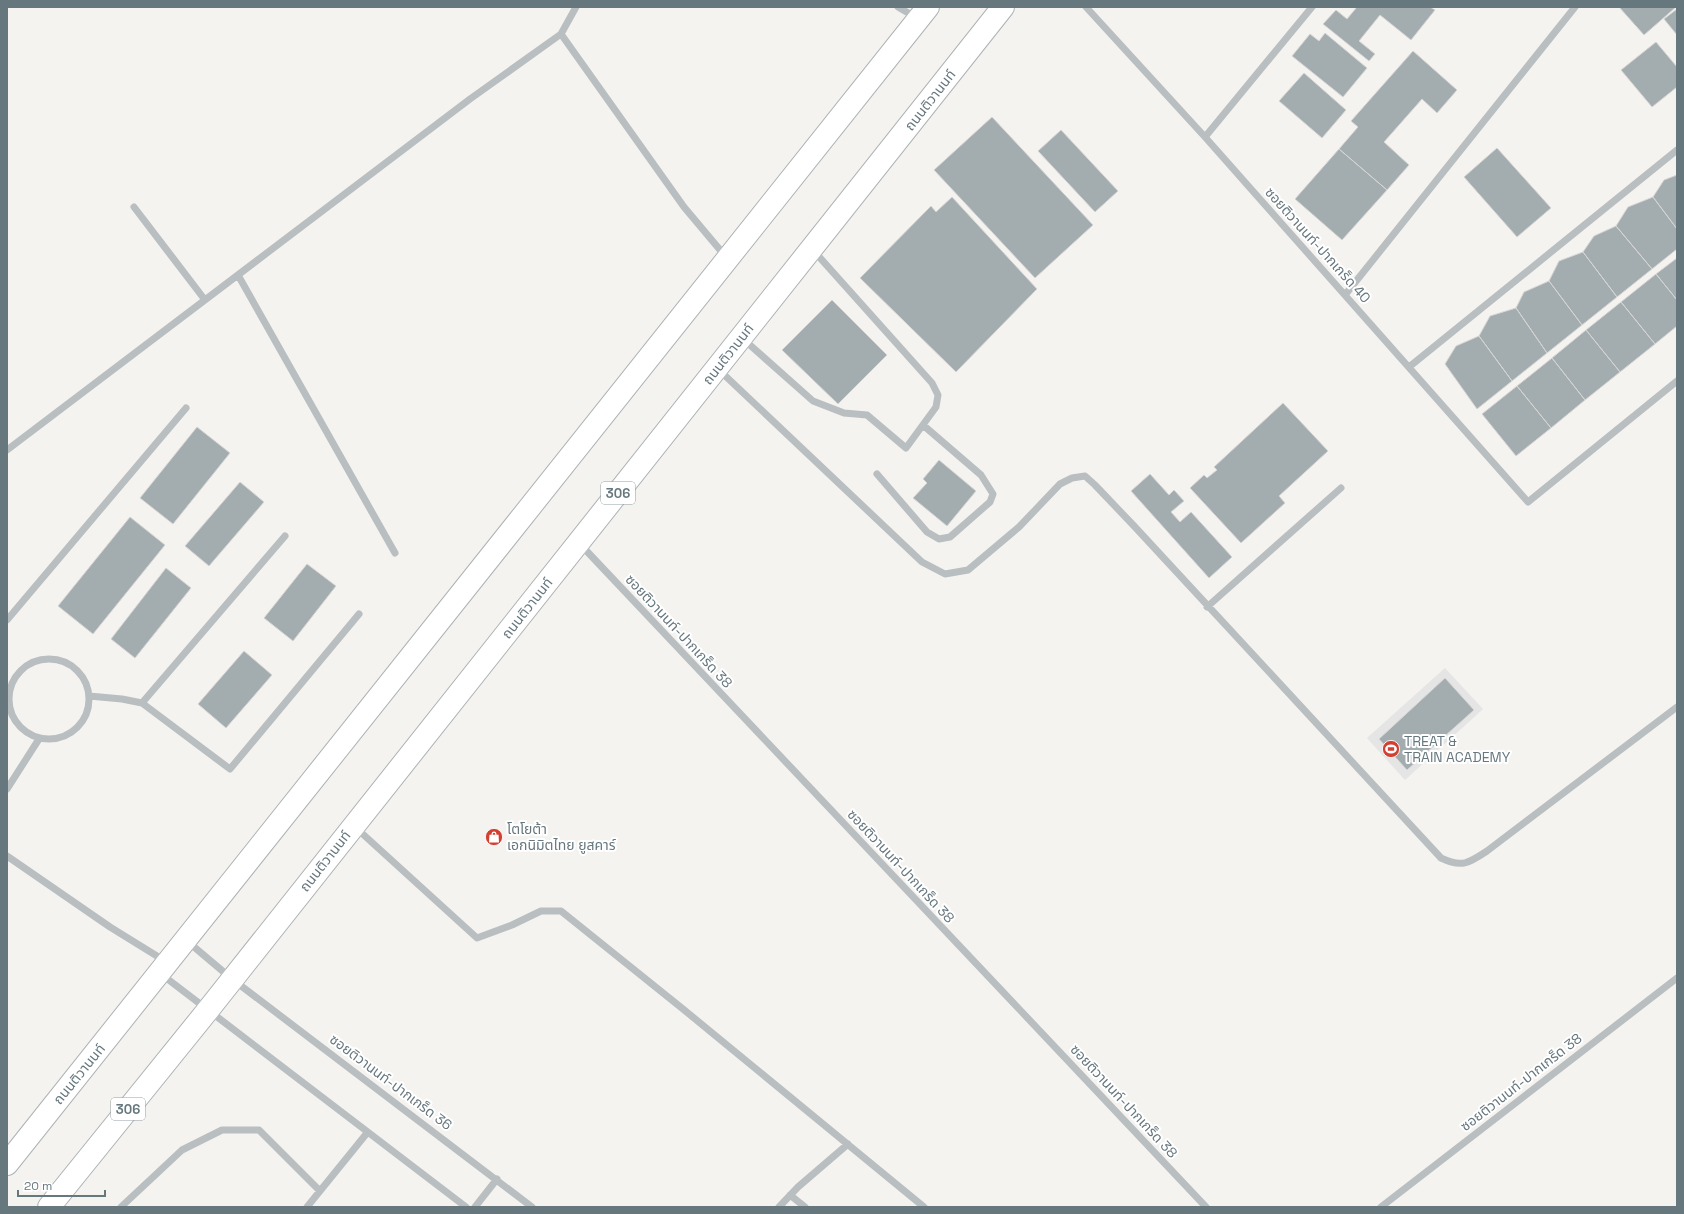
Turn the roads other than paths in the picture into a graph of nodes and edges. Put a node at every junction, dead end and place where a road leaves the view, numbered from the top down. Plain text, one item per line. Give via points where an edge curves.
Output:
1 (576, 7) edge
2 (898, 7) edge
3 (1086, 7) edge
4 (1312, 7) edge
5 (1574, 7) edge
6 (1000, 8) edge
7 (923, 13) edge
8 (560, 34) junction
9 (1205, 137) junction
10 (1677, 150) edge
11 (134, 207) dead end
12 (812, 248) junction
13 (727, 259) junction
14 (238, 275) junction
15 (1345, 295) junction
16 (205, 300) junction
17 (741, 337) junction
18 (1409, 367) junction
19 (717, 368) junction
20 (1677, 381) edge
21 (186, 408) dead end
22 (923, 425) junction
23 (7, 450) edge
24 (877, 474) dead end
25 (1341, 488) dead end
26 (285, 536) dead end
27 (578, 543) junction
28 (395, 553) dead end
29 (1207, 607) junction
30 (359, 614) dead end
31 (7, 620) edge
32 (11, 678) edge
33 (89, 696) junction
34 (142, 702) junction
35 (1677, 706) edge
36 (11, 715) junction
37 (7, 722) edge
38 (39, 739) junction
39 (7, 789) edge
40 (354, 826) junction
41 (7, 856) edge
42 (185, 939) junction
43 (163, 967) junction
44 (1677, 978) edge
45 (232, 979) junction
46 (208, 1010) junction
47 (367, 1132) junction
48 (848, 1144) junction
49 (8, 1161) edge
50 (497, 1179) junction
51 (320, 1192) junction
52 (790, 1195) junction
53 (55, 1203) edge
54 (122, 1207) edge
55 (307, 1207) edge
56 (466, 1207) edge
57 (475, 1207) edge
58 (532, 1207) edge
59 (779, 1207) edge
60 (805, 1207) edge
61 (924, 1207) edge
62 (1206, 1207) edge
63 (1381, 1207) edge

1 - 8 street
2 - 7 street
3 - 9 street, ซอยติวานนท์-ปากเกร็ด 40
4 - 9 street
5 - 15 street
6 - 12 main road, ถนนติวานนท์ / 306
7 - 13 main road, ถนนติวานนท์
8 - 13 street via 684,207
8 - 14 street
9 - 15 street, ซอยติวานนท์-ปากเกร็ด 40
10 - 18 street
11 - 16 street
12 - 17 main road, ถนนติวานนท์ / 306
12 - 22 street via 932,383 938,395 936,407
13 - 42 main road, ถนนติวานนท์
14 - 16 street
14 - 28 street
15 - 18 street, ซอยติวานนท์-ปากเกร็ด 40
16 - 23 street
17 - 19 main road, ถนนติวานนท์ / 306
17 - 22 street via 813,401 844,413 867,415 906,448
18 - 20 street, ซอยติวานนท์-ปากเกร็ด 40 via 1528,502
19 - 27 main road, ถนนติวานนท์ / 306
19 - 29 street via 922,562 945,574 968,570 1019,527 1060,484 1072,478 1085,476
21 - 31 street
22 - 24 street via 981,475 993,494 990,502 950,537 939,539 927,532
25 - 29 street
26 - 34 street
27 - 40 main road, ถนนติวานนท์ / 306
27 - 62 street, ซอยติวานนท์-ปากเกร็ด 38
29 - 35 street via 1441,858 1453,864 1469,863 1481,855
30 - 34 street via 230,769
32 - 33 street via 33,662 58,660 80,673
32 - 36 street via 8,702
33 - 34 street
33 - 38 street via 84,720 75,730 64,737 52,740
36 - 37 street
36 - 38 street via 18,726
38 - 39 street
40 - 45 main road, ถนนติวานนท์ / 306
40 - 48 street via 476,938 541,911 561,911
41 - 43 street via 110,926
42 - 43 main road, ถนนติวานนท์
42 - 45 street, ซอยติวานนท์-ปากเกร็ด 36
43 - 46 street
43 - 49 main road, ถนนติวานนท์
44 - 63 street, ซอยติวานนท์-ปากเกร็ด 38
45 - 46 main road, ถนนติวานนท์ / 306
45 - 50 street, ซอยติวานนท์-ปากเกร็ด 36
46 - 47 street
46 - 53 main road, ถนนติวานนท์ / 306
47 - 51 street
47 - 56 street
48 - 52 street
48 - 61 street
50 - 57 street
50 - 58 street, ซอยติวานนท์-ปากเกร็ด 36
51 - 54 street via 259,1130 222,1130 182,1150
51 - 55 street
52 - 59 street
52 - 60 street

